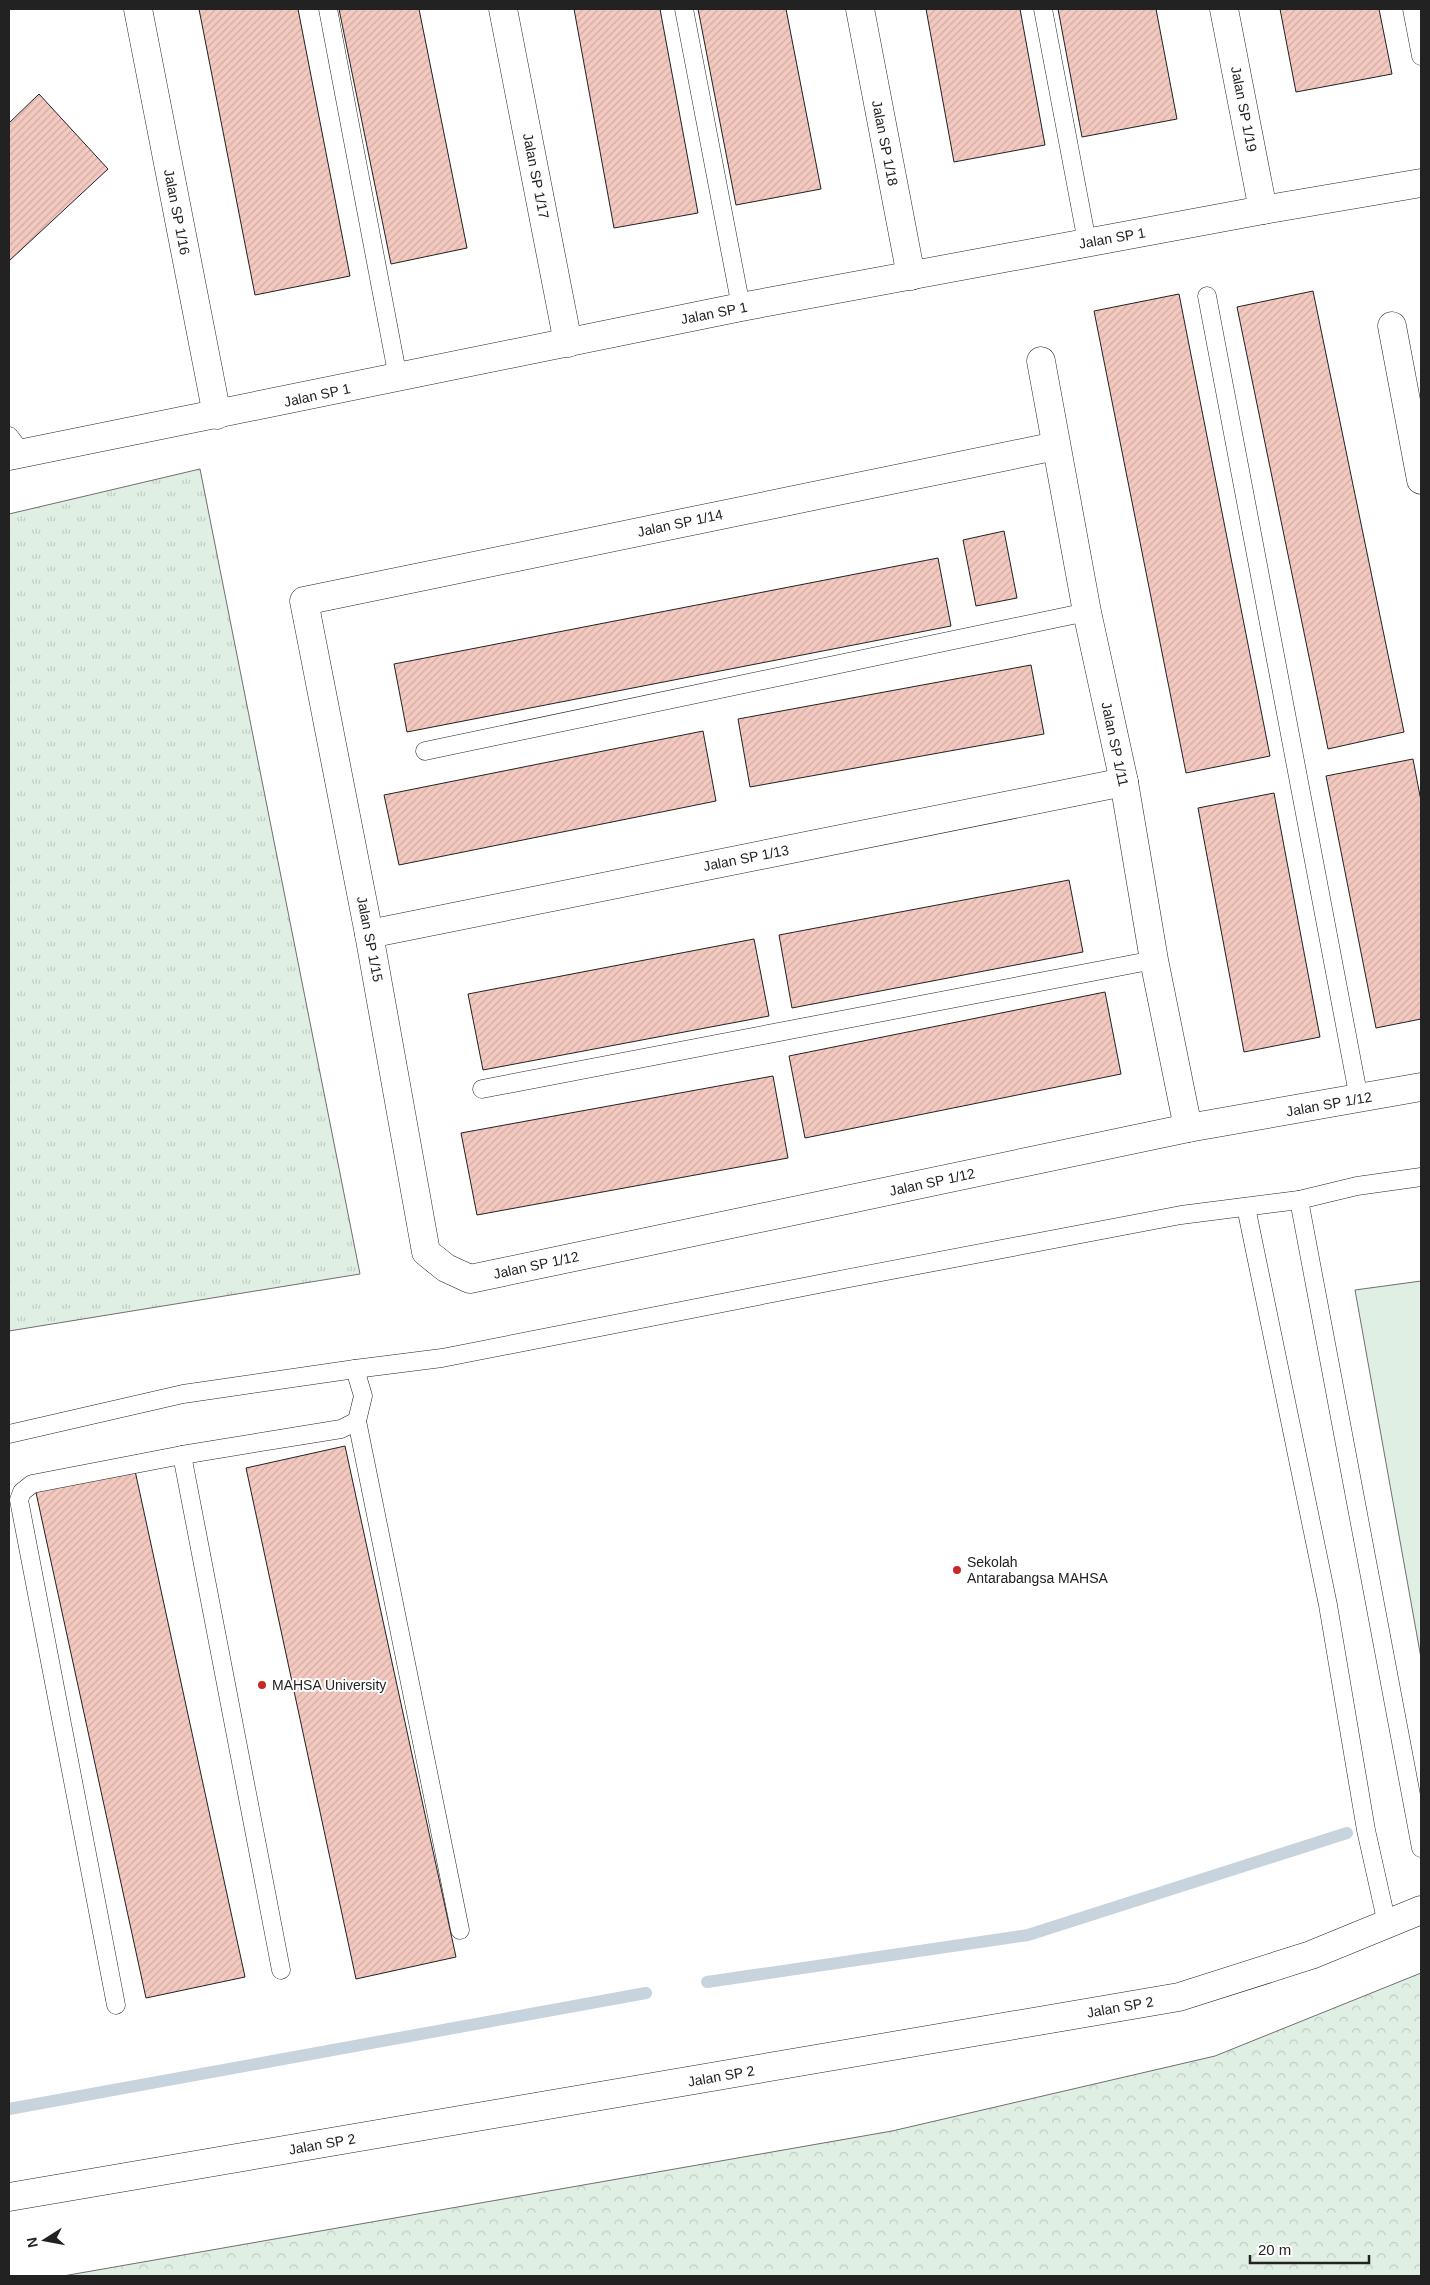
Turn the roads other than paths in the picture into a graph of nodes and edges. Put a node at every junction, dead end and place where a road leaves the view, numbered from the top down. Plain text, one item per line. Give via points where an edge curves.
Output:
1 (138, 9) edge
2 (328, 9) edge
3 (503, 9) edge
4 (684, 9) edge
5 (860, 9) edge
6 (1043, 9) edge
7 (1224, 9) edge
8 (1412, 9) edge
9 (1421, 56) edge
10 (1421, 183) edge
11 (1264, 210) junction
12 (1087, 242) junction
13 (911, 276) junction
14 (1207, 296) dead end
15 (741, 307) junction
16 (1392, 326) dead end
17 (568, 343) junction
18 (1041, 361) dead end
19 (398, 378) junction
20 (217, 415) junction
21 (1056, 446) junction
22 (14, 449) edge
23 (1421, 480) edge
24 (304, 601) joint
25 (1087, 612) junction
26 (425, 751) dead end
27 (1124, 782) junction
28 (369, 934) junction
29 (1154, 960) junction
30 (1421, 1087) edge
31 (482, 1089) dead end
32 (1359, 1099) junction
33 (1188, 1128) junction
34 (1421, 1177) edge
35 (1299, 1200) junction
36 (1246, 1207) junction
37 (446, 1268) joint
38 (354, 1368) junction
39 (357, 1421) junction
40 (9, 1434) edge
41 (182, 1455) junction
42 (1421, 1848) edge
43 (1421, 1910) edge
44 (1386, 1924) junction
45 (460, 1930) dead end
46 (281, 1970) dead end
47 (116, 2004) dead end
48 (9, 2198) edge

1 - 20 street, Jalan SP 1/16
2 - 19 lane
3 - 17 street, Jalan SP 1/17
4 - 15 lane
5 - 13 street, Jalan SP 1/18
6 - 12 lane
7 - 11 street, Jalan SP 1/19
8 - 9 lane
10 - 11 street, Jalan SP 1
11 - 12 street, Jalan SP 1
12 - 13 street, Jalan SP 1
13 - 15 street, Jalan SP 1
14 - 32 lane
15 - 17 street, Jalan SP 1
16 - 23 street
17 - 19 street, Jalan SP 1
18 - 21 street, Jalan SP 1/11
19 - 20 street, Jalan SP 1
20 - 22 street, Jalan SP 1
21 - 24 street, Jalan SP 1/14
21 - 25 street, Jalan SP 1/11
24 - 28 street, Jalan SP 1/15
25 - 26 lane
25 - 27 street, Jalan SP 1/11
27 - 28 street, Jalan SP 1/13
27 - 29 street, Jalan SP 1/11
28 - 37 street, Jalan SP 1/15 via 426,1252
29 - 31 lane
29 - 33 street, Jalan SP 1/11
30 - 32 street, Jalan SP 1/12
32 - 33 street, Jalan SP 1/12
33 - 37 street, Jalan SP 1/12 via 470,1279
34 - 35 lane via 1357,1186
35 - 36 lane
35 - 42 lane
36 - 38 lane via 1181,1215 442,1358
36 - 44 lane via 1328,1605 1366,1830
38 - 39 lane via 363,1396
38 - 40 lane via 183,1394
39 - 41 lane via 341,1429
39 - 45 lane
41 - 46 lane
41 - 47 lane via 32,1484 22,1492 19,1500
43 - 44 street, Jalan SP 2
44 - 48 street, Jalan SP 2 via 1312,1955 1179,1997

